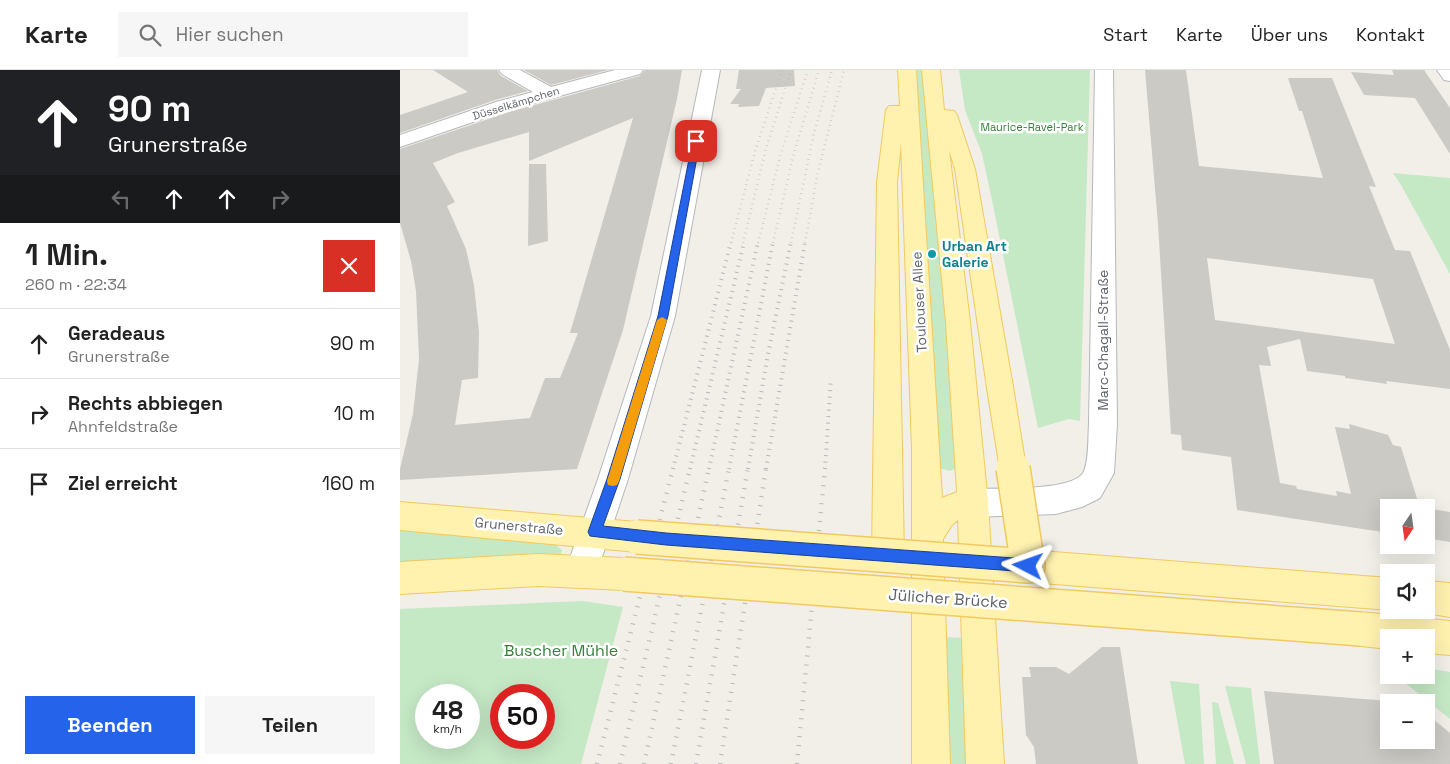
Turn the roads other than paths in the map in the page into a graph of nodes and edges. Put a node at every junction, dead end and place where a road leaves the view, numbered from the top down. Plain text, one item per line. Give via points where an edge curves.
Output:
1 (508, 70) edge
2 (634, 70) edge
3 (711, 70) edge
4 (1104, 70) edge
5 (1446, 70) edge
6 (919, 72) edge
7 (1450, 76) edge
8 (548, 93) junction
9 (400, 141) edge
10 (973, 503) junction
11 (400, 516) edge
12 (595, 532) junction
13 (928, 535) junction
14 (888, 556) junction
15 (1028, 566) junction
16 (581, 572) junction
17 (400, 578) edge
18 (1380, 593) edge
19 (1435, 598) edge
20 (1450, 600) edge
21 (1450, 638) edge
22 (931, 764) edge
23 (985, 764) edge

1 - 8 street
2 - 8 street, Düsselkämpchen
3 - 12 street via 663,316
4 - 10 street, Marc-Chagall-Straße via 1103,424 1099,473 1090,488 1075,496 1056,500
5 - 7 street
6 - 10 main road via 958,322
6 - 13 main road, Toulouser Allee
6 - 14 main road via 895,95 888,158
6 - 15 main road, bridge via 944,90 949,122 966,169
8 - 9 street, Düsselkämpchen
10 - 13 main road via 942,511
10 - 23 main road
11 - 12 main road, Grunerstraße
12 - 14 main road, Grunerstraße, bridge
12 - 16 street
13 - 22 main road, Toulouser Allee
14 - 15 main road, bridge
15 - 18 main road
16 - 17 main road via 508,571
16 - 21 main road, Jülicher Brücke, bridge
19 - 20 main road

